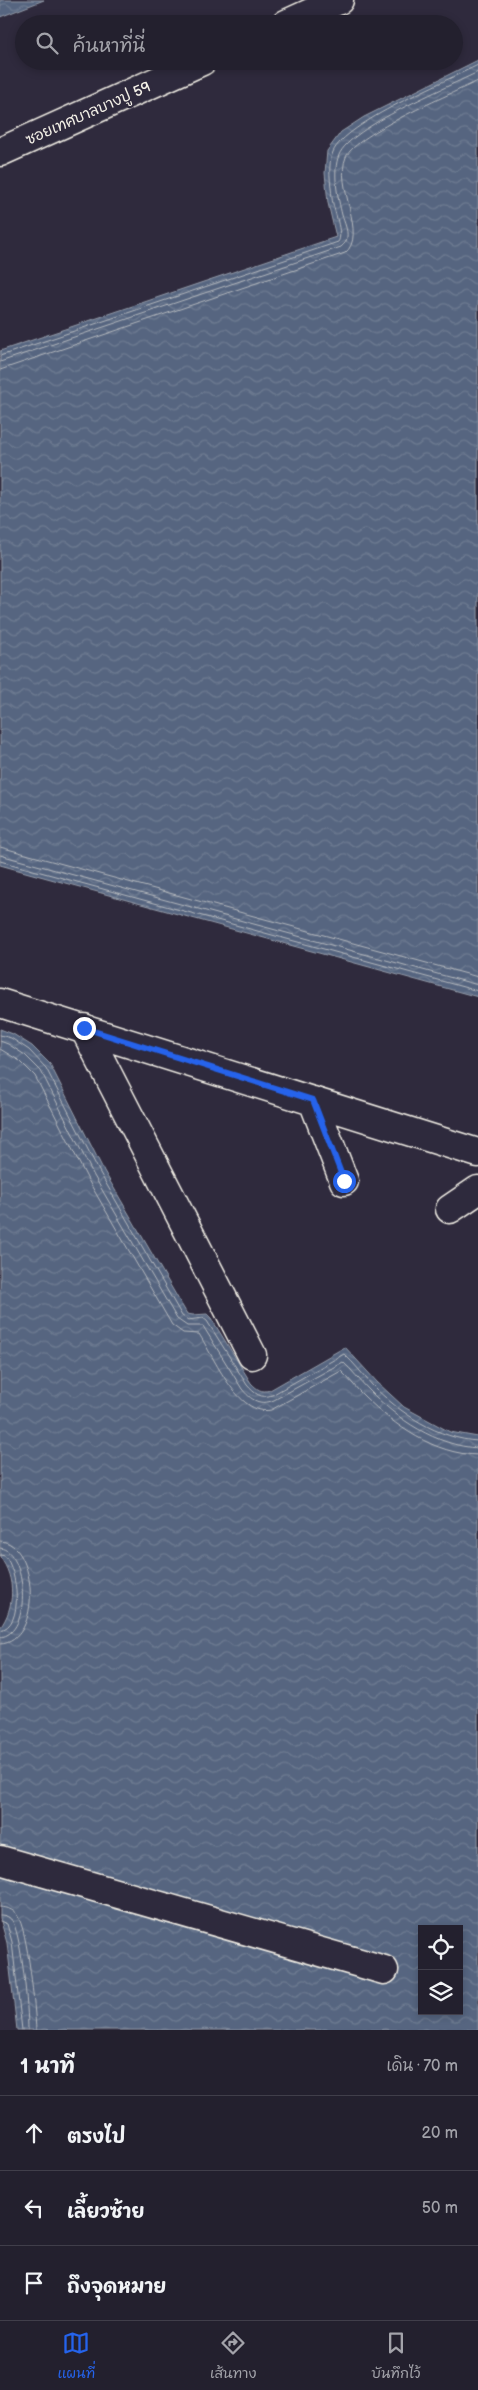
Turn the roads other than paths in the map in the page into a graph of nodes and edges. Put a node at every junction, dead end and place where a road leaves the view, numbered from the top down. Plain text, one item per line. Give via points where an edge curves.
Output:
1 (339, 0) edge
2 (306, 15) edge
3 (182, 70) edge
4 (0, 152) edge
5 (0, 1003) edge
6 (84, 1028) junction
7 (313, 1100) junction
8 (478, 1153) edge
9 (344, 1181) dead end
10 (478, 1190) edge
11 (450, 1209) dead end
12 (252, 1355) dead end
13 (0, 1860) edge
14 (384, 1970) dead end

1 - 2 street
3 - 4 street, ซอยเทศบาลบางปู 59
5 - 6 street
6 - 7 street
6 - 12 street
7 - 8 street
7 - 9 street
10 - 11 street
13 - 14 street

